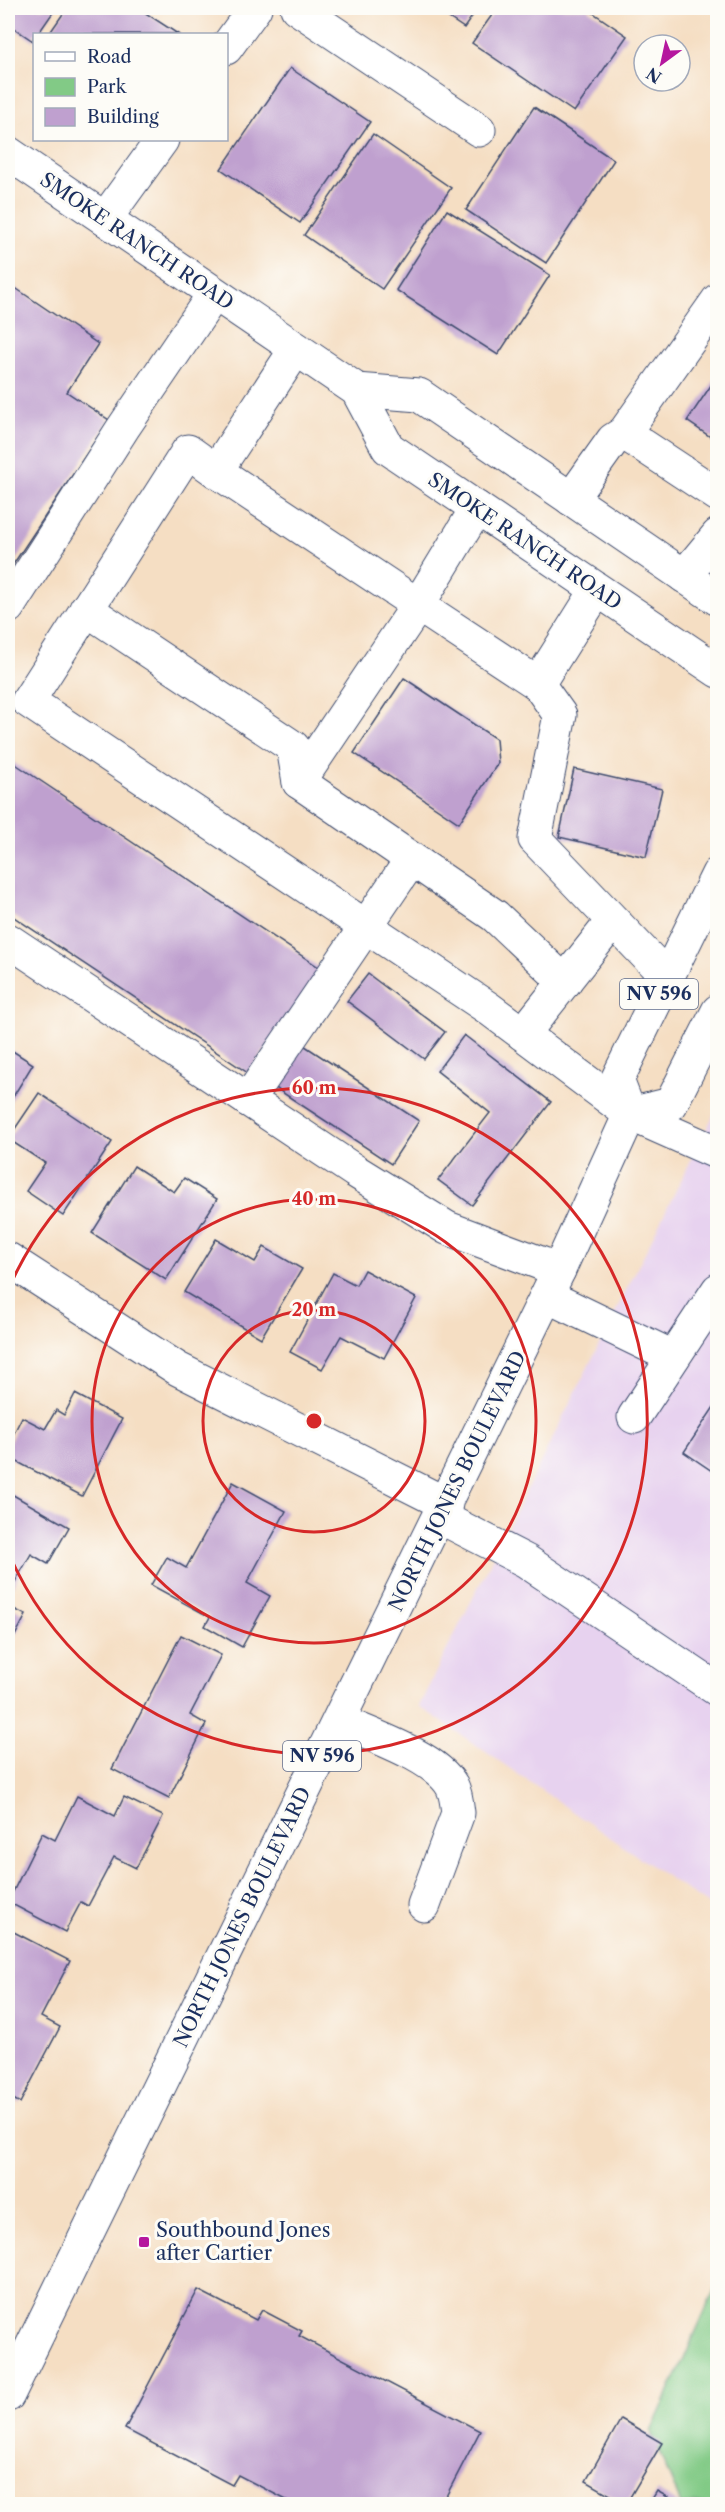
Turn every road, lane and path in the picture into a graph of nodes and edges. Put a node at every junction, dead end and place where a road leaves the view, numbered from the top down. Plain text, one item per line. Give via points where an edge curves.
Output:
1 (255, 8) edge
2 (297, 8) edge
3 (228, 45) edge
4 (479, 130) dead end
5 (161, 141) edge
6 (8, 153) edge
7 (105, 219) junction
8 (214, 294) junction
9 (717, 300) edge
10 (296, 349) junction
11 (357, 390) junction
12 (624, 433) junction
13 (216, 471) junction
14 (717, 495) edge
15 (571, 499) junction
16 (477, 508) junction
17 (717, 535) edge
18 (684, 576) junction
19 (597, 590) junction
20 (717, 599) edge
21 (418, 605) junction
22 (8, 607) edge
23 (86, 609) junction
24 (717, 671) edge
25 (538, 684) junction
26 (299, 783) junction
27 (411, 860) junction
28 (717, 874) edge
29 (612, 922) junction
30 (368, 926) junction
31 (8, 940) edge
32 (667, 977) junction
33 (565, 982) junction
34 (717, 1011) edge
35 (523, 1034) junction
36 (248, 1100) junction
37 (630, 1114) junction
38 (717, 1154) edge
39 (8, 1259) edge
40 (553, 1283) junction
41 (717, 1290) edge
42 (673, 1358) junction
43 (634, 1417) dead end
44 (443, 1510) junction
45 (717, 1690) edge
46 (339, 1721) junction
47 (424, 1905) dead end
48 (8, 2395) edge

1 - 3 main road
2 - 4 main road
5 - 7 main road
6 - 7 main road, SMOKE RANCH ROAD
7 - 8 main road, SMOKE RANCH ROAD
8 - 10 main road, SMOKE RANCH ROAD
8 - 22 main road
9 - 12 main road
10 - 11 main road, SMOKE RANCH ROAD
10 - 13 main road
11 - 15 main road, SMOKE RANCH ROAD via 419,395
11 - 16 main road, SMOKE RANCH ROAD via 388,448
12 - 14 main road
12 - 15 main road via 613,440
13 - 21 main road
13 - 23 main road via 188,451
15 - 18 main road, SMOKE RANCH ROAD
16 - 19 main road, SMOKE RANCH ROAD
16 - 21 main road
17 - 18 main road
18 - 20 main road, SMOKE RANCH ROAD
19 - 24 main road, SMOKE RANCH ROAD
19 - 25 main road
21 - 25 main road
21 - 26 main road
23 - 26 main road via 293,747
23 - 30 main road via 28,702
25 - 29 main road via 560,715 535,839
26 - 27 main road
27 - 30 main road
27 - 33 main road via 495,916
28 - 32 main road, NV 596
29 - 32 main road
29 - 33 main road
30 - 35 main road
30 - 36 main road
31 - 36 main road
32 - 37 main road, NV 596 via 617,1080
33 - 35 main road
34 - 37 main road, NV 596 via 671,1104
35 - 37 main road
36 - 40 main road via 447,1228
37 - 38 main road
37 - 40 main road, NORTH JONES BOULEVARD / NV 596
39 - 44 main road via 177,1369
40 - 42 main road
40 - 44 main road, NORTH JONES BOULEVARD / NV 596
41 - 42 main road
42 - 43 main road
44 - 45 main road
44 - 46 main road, NORTH JONES BOULEVARD / NV 596
46 - 47 main road via 429,1762 452,1786 458,1813
46 - 48 main road, NORTH JONES BOULEVARD / NV 596

